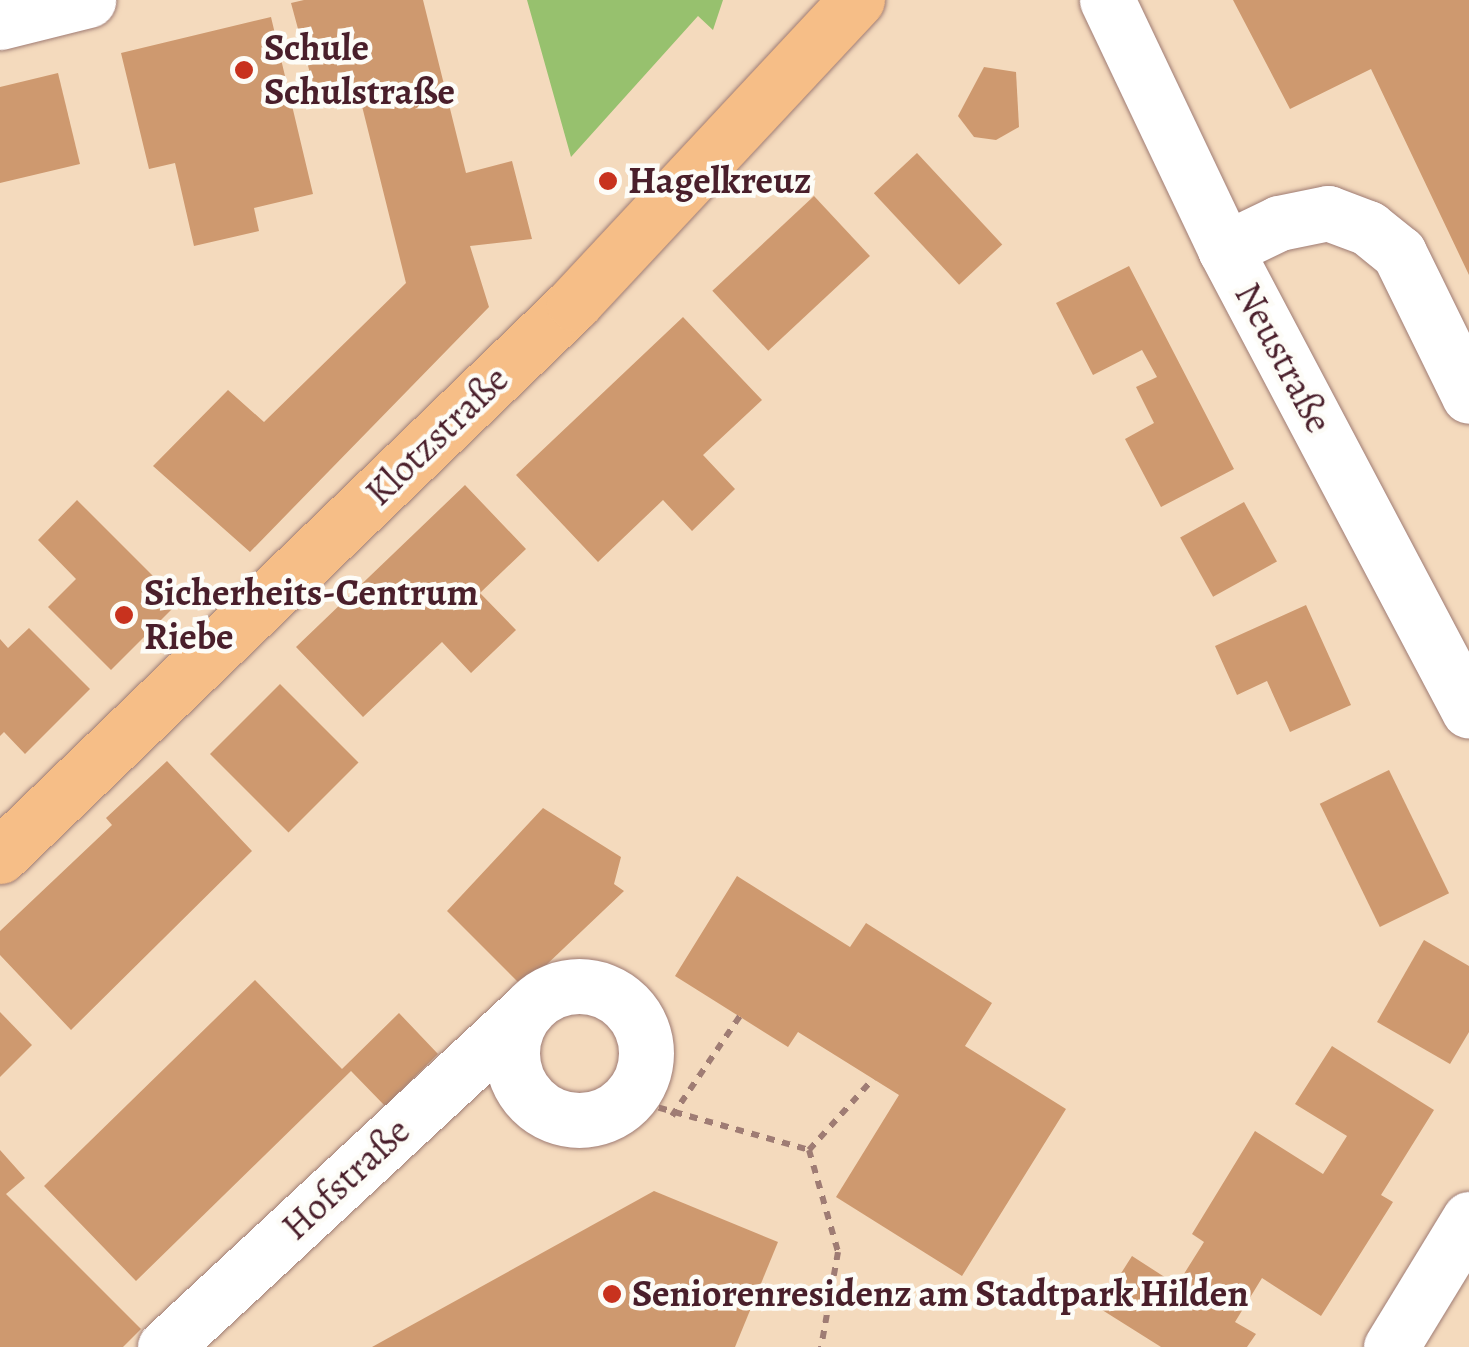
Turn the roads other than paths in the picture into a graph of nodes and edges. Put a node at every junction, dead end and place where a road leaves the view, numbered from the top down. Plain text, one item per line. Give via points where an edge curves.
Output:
1 (88, 0) edge
2 (1107, 0) edge
3 (847, 5) edge
4 (0, 22) edge
5 (1225, 249) junction
6 (1469, 396) edge
7 (1469, 711) edge
8 (0, 856) edge
9 (526, 1011) junction
10 (1469, 1219) edge
11 (165, 1347) edge
12 (1391, 1347) edge

1 - 4 street
2 - 5 street, Neustraße
3 - 8 main road, Klotzstraße via 574,304
5 - 6 street via 1279,222 1328,213 1368,228 1399,253
5 - 7 street, Neustraße
9 - 9 street, Hofstraße via 562,987 605,990 624,1002 645,1038 641,1082 650,1108 588,1120 544,1111 526,1096 512,1054
9 - 11 street, Hofstraße
10 - 12 street

